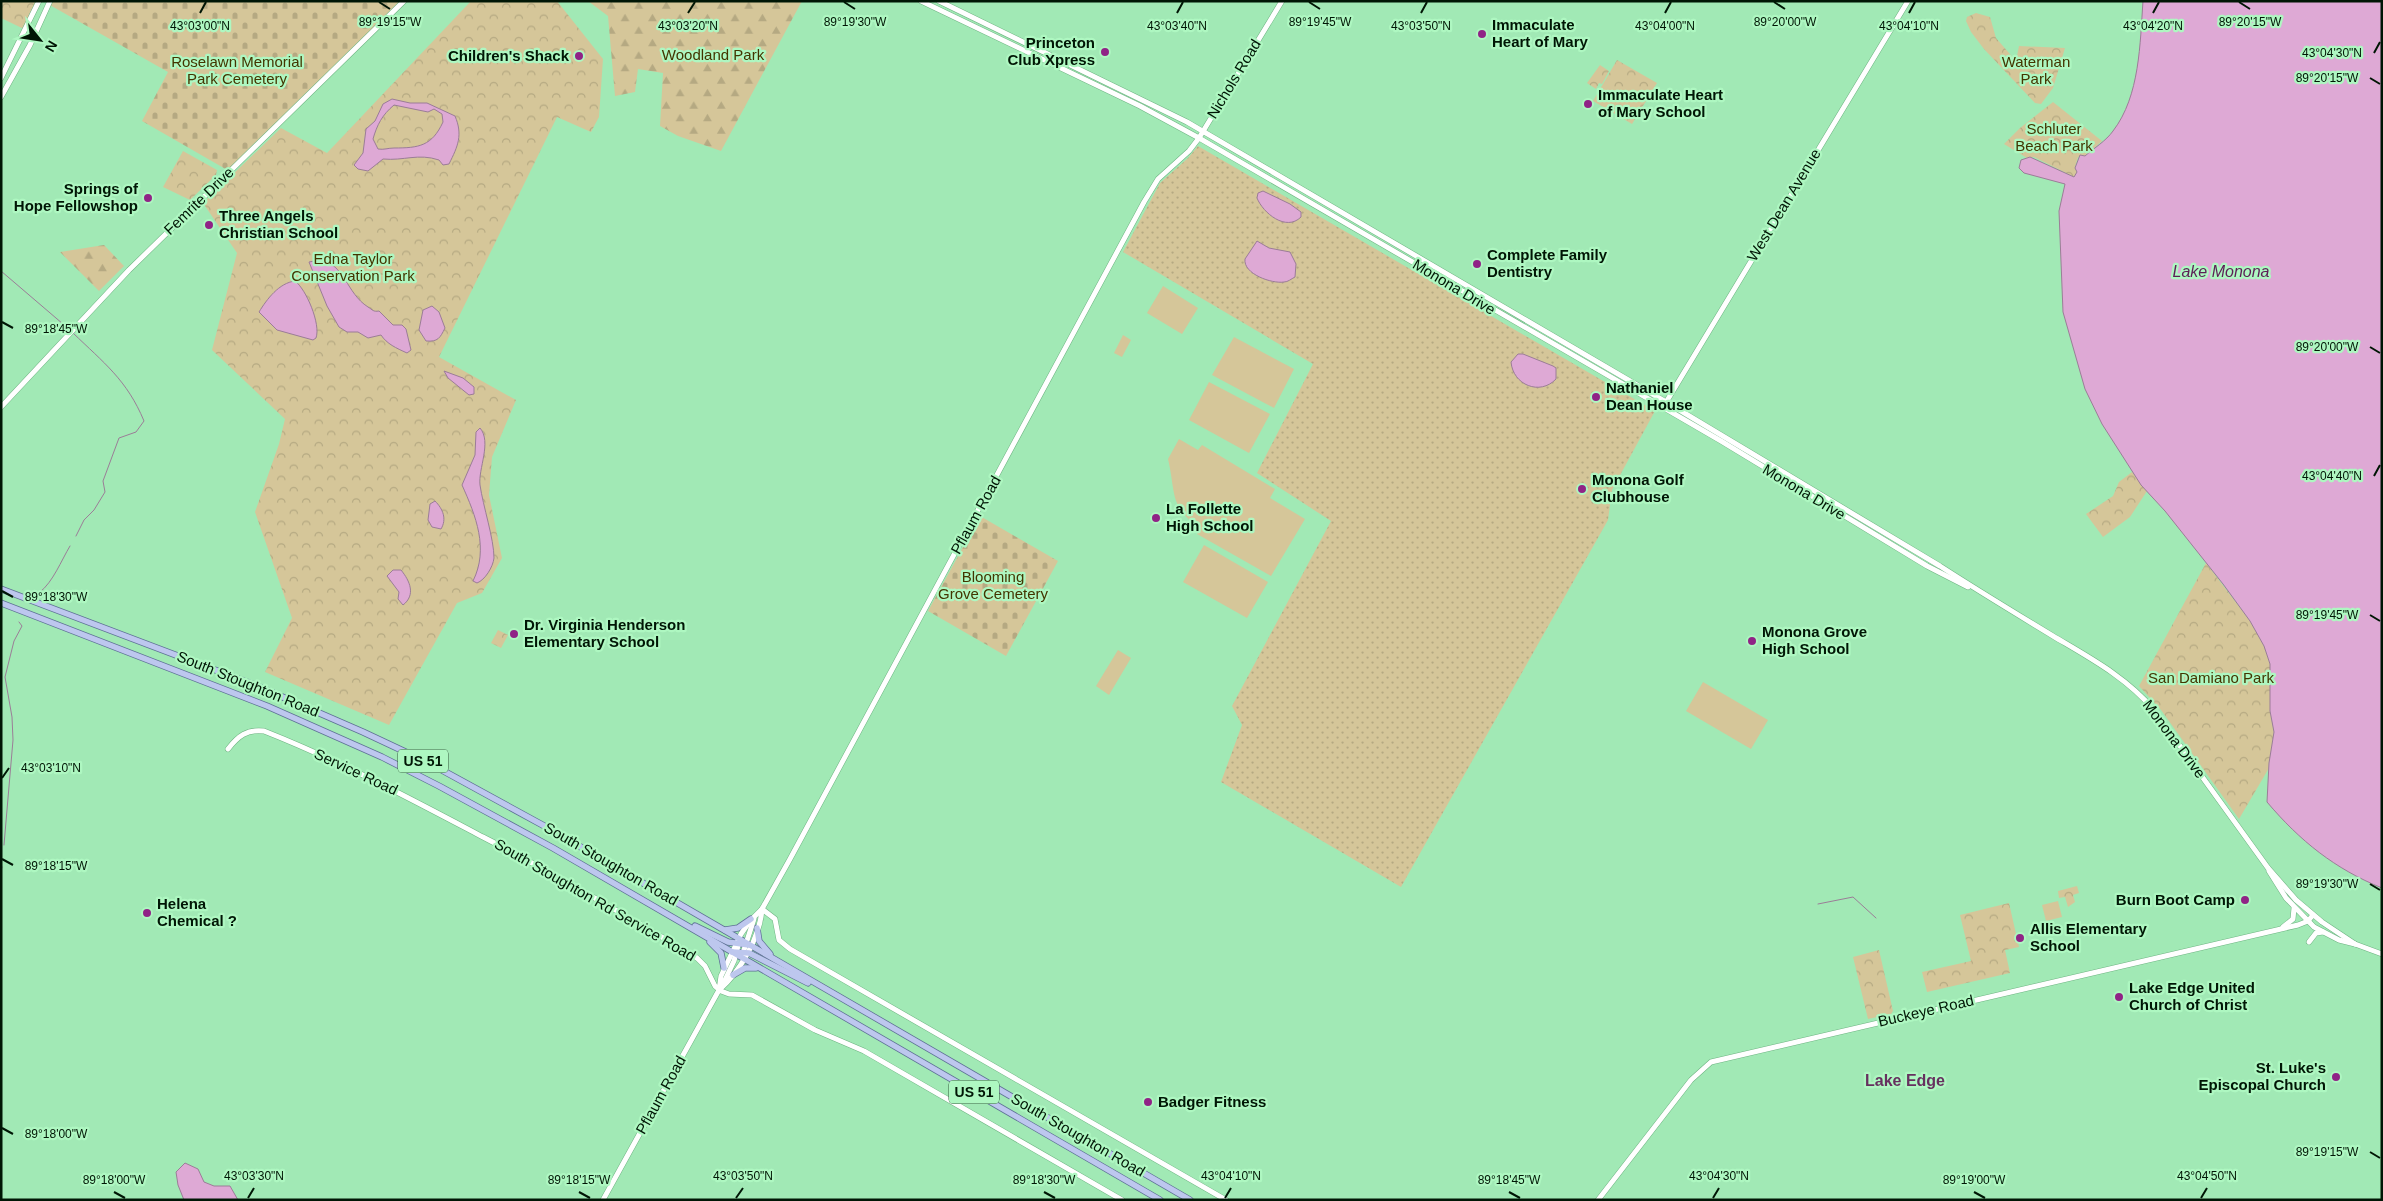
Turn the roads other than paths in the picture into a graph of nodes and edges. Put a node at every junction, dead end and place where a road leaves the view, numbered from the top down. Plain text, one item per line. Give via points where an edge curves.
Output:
1 (39, 1) edge
2 (50, 1) edge
3 (404, 1) edge
4 (921, 1) edge
5 (939, 1) edge
6 (1282, 1) edge
7 (1908, 1) edge
8 (1, 78) edge
9 (1, 97) edge
10 (1203, 131) junction
11 (1199, 138) junction
12 (1472, 286) junction
13 (1467, 294) junction
14 (1666, 402) junction
15 (1, 407) edge
16 (1662, 409) junction
17 (1, 589) edge
18 (1978, 591) junction
19 (1, 603) edge
20 (228, 749) dead end
21 (484, 837) joint
22 (2268, 868) junction
23 (2294, 907) junction
24 (762, 909) junction
25 (668, 914) junction
26 (2313, 915) junction
27 (751, 919) junction
28 (2308, 921) junction
29 (757, 928) junction
30 (2281, 929) junction
31 (725, 930) junction
32 (2324, 932) junction
33 (708, 938) junction
34 (2309, 942) dead end
35 (742, 943) junction
36 (2355, 944) junction
37 (739, 953) junction
38 (2382, 954) edge
39 (774, 960) junction
40 (724, 968) junction
41 (760, 968) junction
42 (733, 976) junction
43 (824, 989) junction
44 (718, 990) junction
45 (603, 1200) edge
46 (1122, 1200) edge
47 (1160, 1200) edge
48 (1190, 1200) edge
49 (1226, 1200) edge
50 (1598, 1200) edge

1 - 8 street
2 - 9 street
3 - 15 street, Femrite Drive via 134,264
4 - 11 street, Monona Drive via 1140,106
5 - 10 street, Monona Drive
6 - 10 street, Nichols Road
7 - 14 street, West Dean Avenue
10 - 11 street, Pflaum Road
10 - 12 street, Monona Drive
11 - 13 street, Monona Drive
11 - 24 street, Pflaum Road via 1158,179 1144,202
12 - 13 street
12 - 14 street, Monona Drive
13 - 16 street, Monona Drive
14 - 16 street, West Dean Avenue
14 - 18 street, Monona Drive
16 - 18 street, Monona Drive via 1937,572
17 - 31 main road, South Stoughton Road / US 51 via 219,671 378,739 508,805
18 - 22 street, Monona Drive via 2119,676 2141,695
19 - 25 main road, South Stoughton Road / US 51 via 258,703 382,757 478,806
20 - 21 street, Service Road via 242,734 264,731 366,777
21 - 44 street, South Stoughton Rd Service Road via 697,958
22 - 23 street, Monona Drive via 2274,882
22 - 26 street, Monona Drive
23 - 28 street, Monona Drive
23 - 30 street via 2293,919
24 - 27 street, Pflaum Road
24 - 29 street, Pflaum Road
24 - 35 street
24 - 49 street via 775,920 779,940 790,949
25 - 33 main road, South Stoughton Road / US 51
25 - 35 main road
26 - 28 street
26 - 36 street, Monona Drive
27 - 31 main road via 738,928
27 - 35 street, Pflaum Road
28 - 30 street, Buckeye Road
28 - 32 street, Monona Drive
29 - 35 street, Pflaum Road
29 - 39 main road via 759,941
30 - 50 street, Buckeye Road via 1711,1062 1691,1080
31 - 35 main road, South Stoughton Road / US 51
32 - 34 street via 2316,933
32 - 36 street, Monona Drive
33 - 37 main road, South Stoughton Road / US 51
33 - 40 main road via 721,953
35 - 37 street, Pflaum Road
35 - 37 street, Pflaum Road
35 - 39 main road, South Stoughton Road / US 51
36 - 38 street, Monona Drive
37 - 40 street, Pflaum Road
37 - 41 main road, South Stoughton Road / US 51
37 - 42 street, Pflaum Road
37 - 43 main road
37 - 44 street
39 - 43 main road, South Stoughton Road / US 51
40 - 44 street, Pflaum Road
41 - 42 main road via 744,968
41 - 47 main road, South Stoughton Road / US 51
42 - 44 street, Pflaum Road
43 - 48 main road, South Stoughton Road / US 51
44 - 45 street, Pflaum Road
44 - 46 street via 752,995 815,1030 856,1047

